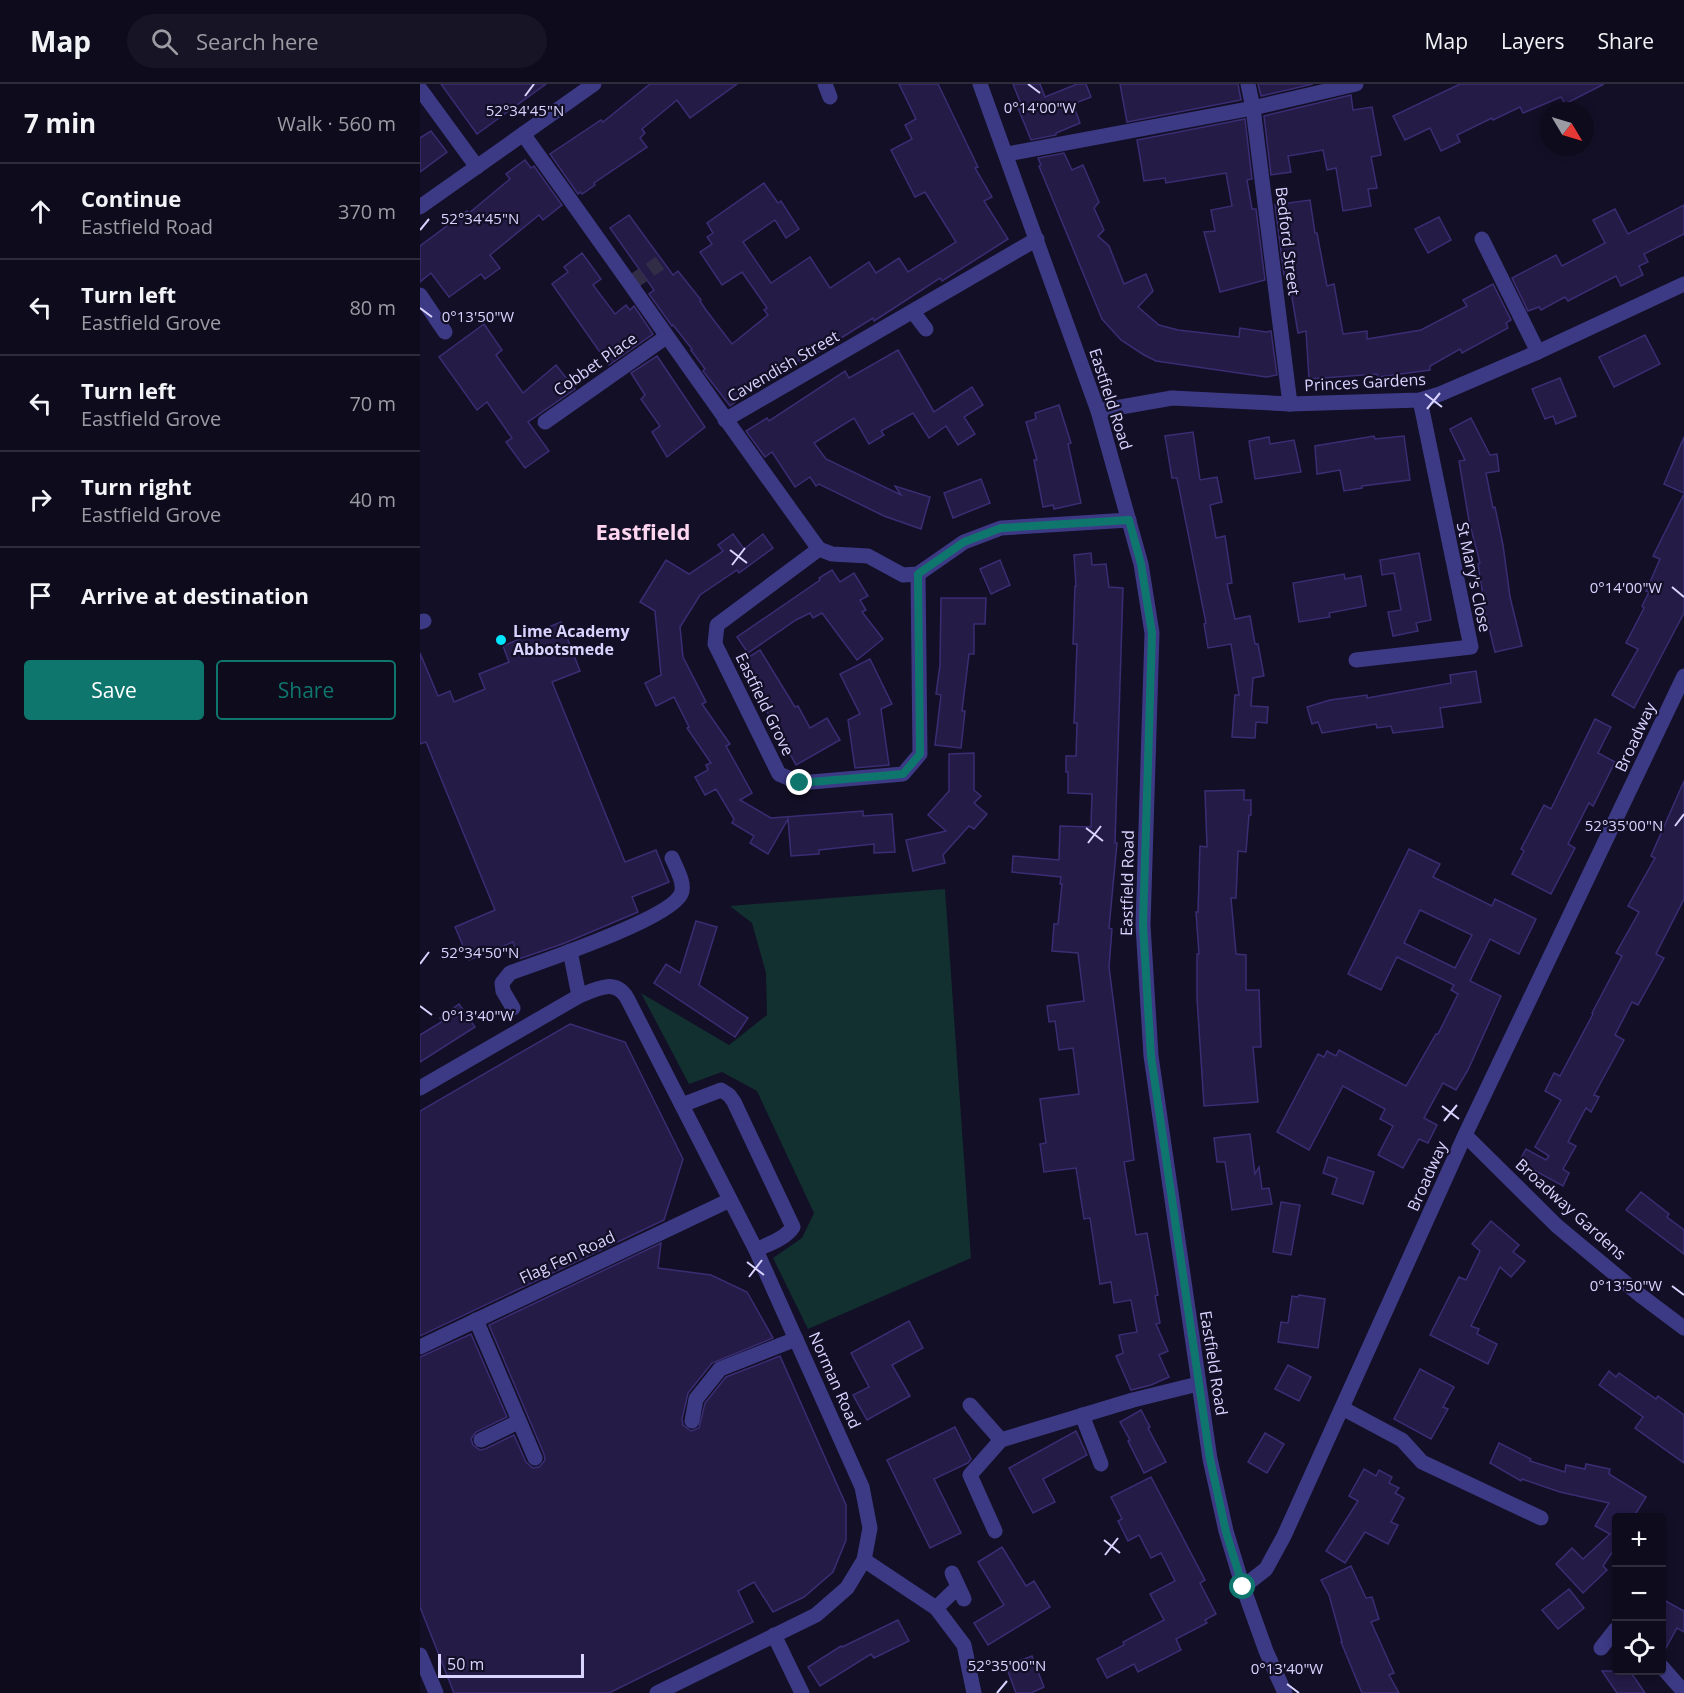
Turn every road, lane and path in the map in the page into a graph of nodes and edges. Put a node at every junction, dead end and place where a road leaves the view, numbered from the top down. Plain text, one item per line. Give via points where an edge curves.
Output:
1 (594, 84) edge
2 (980, 84) edge
3 (1248, 84) edge
4 (1354, 85) edge
5 (420, 89) edge
6 (1253, 108) junction
7 (523, 135) junction
8 (1007, 154) junction
9 (477, 167) junction
10 (420, 207) edge
11 (1037, 239) junction
12 (1482, 239) dead end
13 (1684, 284) edge
14 (420, 295) edge
15 (913, 312) junction
16 (926, 329) dead end
17 (445, 332) dead end
18 (666, 337) junction
19 (1538, 352) junction
20 (1420, 400) junction
21 (1290, 404) junction
22 (1098, 411) junction
23 (725, 420) junction
24 (545, 422) dead end
25 (1129, 520) junction
26 (819, 549) junction
27 (918, 574) junction
28 (1356, 660) dead end
29 (1684, 676) edge
30 (672, 858) dead end
31 (570, 951) junction
32 (579, 996) junction
33 (513, 1008) dead end
34 (420, 1088) edge
35 (682, 1105) junction
36 (1465, 1135) junction
37 (730, 1200) junction
38 (756, 1250) junction
39 (476, 1320) junction
40 (1684, 1328) edge
41 (796, 1339) junction
42 (420, 1347) edge
43 (1198, 1384) junction
44 (970, 1405) dead end
45 (1342, 1408) junction
46 (1082, 1415) junction
47 (692, 1421) dead end
48 (518, 1422) junction
49 (481, 1440) dead end
50 (1000, 1440) junction
51 (535, 1458) dead end
52 (1101, 1464) dead end
53 (1540, 1518) dead end
54 (995, 1532) dead end
55 (864, 1560) junction
56 (958, 1586) dead end
57 (1243, 1587) junction
58 (936, 1608) junction
59 (774, 1635) junction
60 (1612, 1635) edge
61 (1601, 1648) dead end
62 (420, 1654) edge
63 (1666, 1672) edge
64 (1684, 1692) edge
65 (436, 1693) edge
66 (657, 1693) edge
67 (802, 1693) edge
68 (974, 1693) edge
69 (1285, 1693) edge

1 - 7 street
2 - 8 street, Eastfield Road
3 - 6 street, Bedford Street
4 - 6 street
5 - 9 street
6 - 8 street
6 - 21 street, Bedford Street
7 - 9 street
7 - 18 street, Cavendish Street
8 - 11 street, Eastfield Road
9 - 10 street
11 - 15 street, Cavendish Street
11 - 22 street, Eastfield Road
12 - 19 street
13 - 19 street, Princes Gardens
14 - 17 street
15 - 16 street
15 - 23 street, Cavendish Street
18 - 23 street, Cavendish Street
18 - 24 street, Cobbet Place
19 - 20 street, Princes Gardens
20 - 21 street, Princes Gardens
20 - 28 street, St Mary's Close via 1471,647
21 - 22 street, Princes Gardens via 1172,398
22 - 25 street, Eastfield Road
23 - 26 street
25 - 27 street via 1001,528 964,542
25 - 43 street, Eastfield Road via 1152,633 1143,925 1151,1056
26 - 27 street via 832,554 868,556 903,575
26 - 27 street, Eastfield Grove via 717,625 715,644 779,774 800,783 903,774 920,754
29 - 36 street, Broadway
30 - 31 street via 683,888 680,896 603,940
31 - 32 street
31 - 33 street via 510,973 502,983
32 - 34 street
32 - 35 street, Norman Road via 608,986 620,990
35 - 37 street, Norman Road
35 - 38 street via 721,1090 734,1102 793,1227
36 - 40 street, Broadway Gardens via 1557,1226
36 - 45 street, Broadway
37 - 38 street, Norman Road
37 - 39 street, Flag Fen Road
38 - 41 street, Norman Road
39 - 42 street, Flag Fen Road
39 - 48 street
41 - 47 street via 720,1369 696,1399
41 - 55 street, Norman Road via 862,1487 870,1528
43 - 46 street
43 - 57 street, Eastfield Road via 1226,1532
44 - 50 street
45 - 53 street via 1402,1440 1422,1462
45 - 57 street, Broadway via 1280,1544 1266,1569
46 - 50 street
46 - 52 street
48 - 49 street
48 - 51 street
50 - 54 street via 970,1475
55 - 58 street
55 - 59 street, Norman Road via 847,1588 816,1615
56 - 58 street
57 - 69 street, Eastfield Road
58 - 68 street via 964,1645
59 - 66 street, Norman Road
59 - 67 street
60 - 61 street
62 - 65 street
63 - 64 street

